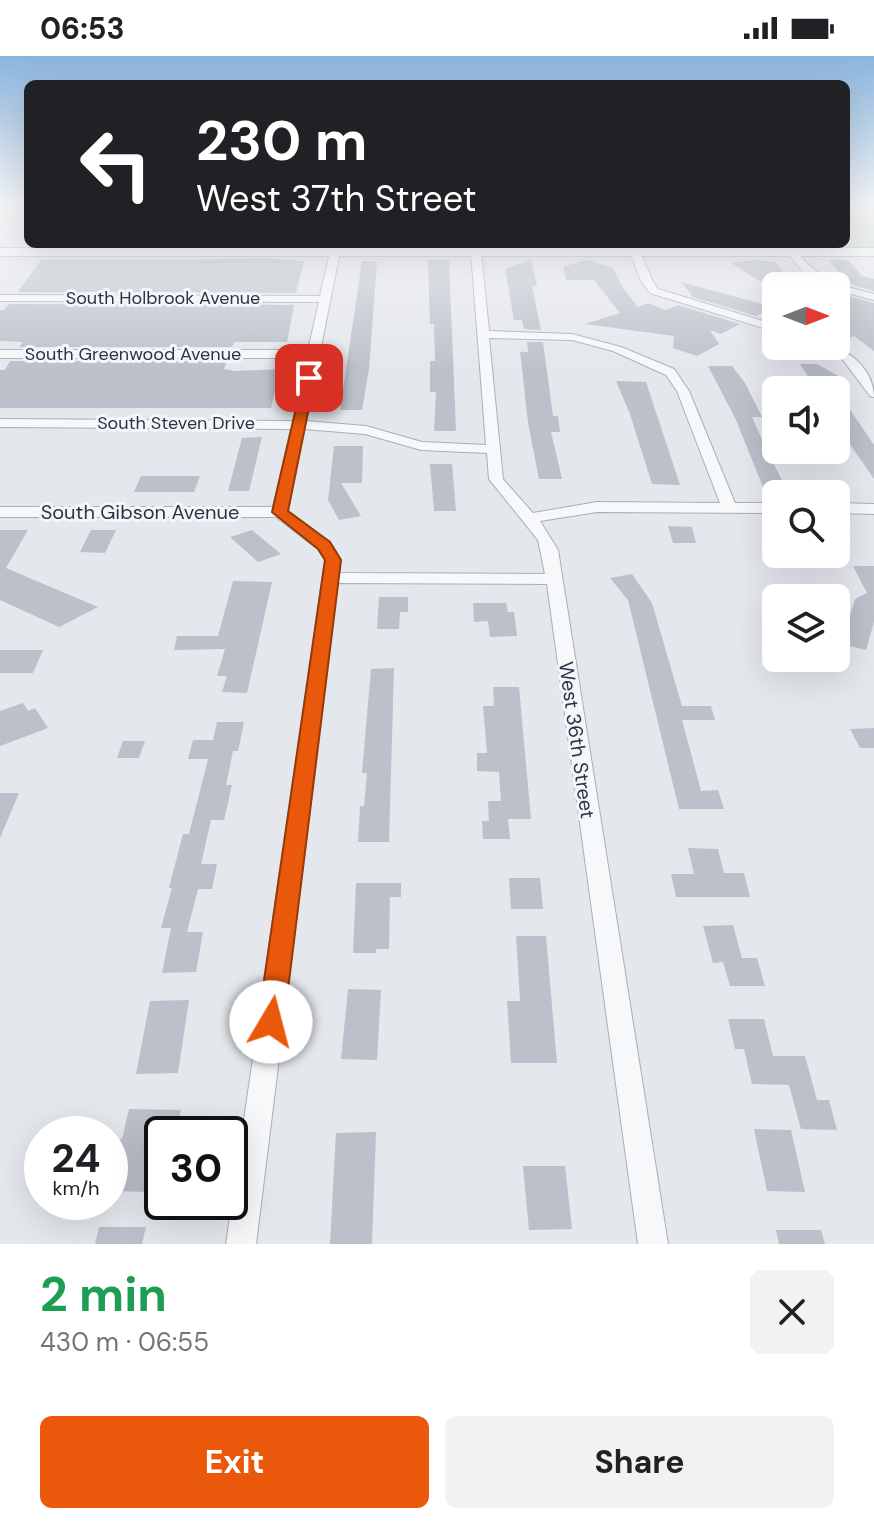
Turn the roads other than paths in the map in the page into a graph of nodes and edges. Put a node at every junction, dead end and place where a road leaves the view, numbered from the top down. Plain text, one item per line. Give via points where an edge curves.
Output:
1 (334, 258) edge
2 (477, 258) edge
3 (637, 258) edge
4 (850, 291) edge
5 (874, 297) edge
6 (0, 298) edge
7 (325, 299) junction
8 (762, 325) edge
9 (483, 334) junction
10 (0, 354) edge
11 (313, 354) junction
12 (849, 360) edge
13 (874, 393) edge
14 (0, 423) edge
15 (299, 424) junction
16 (492, 449) junction
17 (729, 507) junction
18 (762, 508) edge
19 (850, 508) edge
20 (874, 509) edge
21 (0, 512) edge
22 (280, 512) junction
23 (528, 518) junction
24 (331, 578) junction
25 (554, 579) junction
26 (241, 1244) edge
27 (653, 1244) edge

1 - 7 street
2 - 9 street, West 36th Street
3 - 8 street via 654,291
4 - 5 street
6 - 7 street, South Holbrook Avenue
7 - 11 street
9 - 16 street, West 36th Street
9 - 17 street via 586,340 670,372 683,391
10 - 11 street, South Greenwood Avenue
11 - 15 street
12 - 13 street
14 - 15 street, South Steven Drive
15 - 16 street, South Steven Drive via 366,430 421,446
15 - 22 street
16 - 23 street, West 36th Street via 496,479
17 - 18 street
17 - 23 street via 597,507
19 - 20 street
21 - 22 street, South Gibson Avenue
22 - 24 street via 331,553
23 - 25 street, West 36th Street via 548,542
24 - 25 street
24 - 26 street
25 - 27 street, West 36th Street

